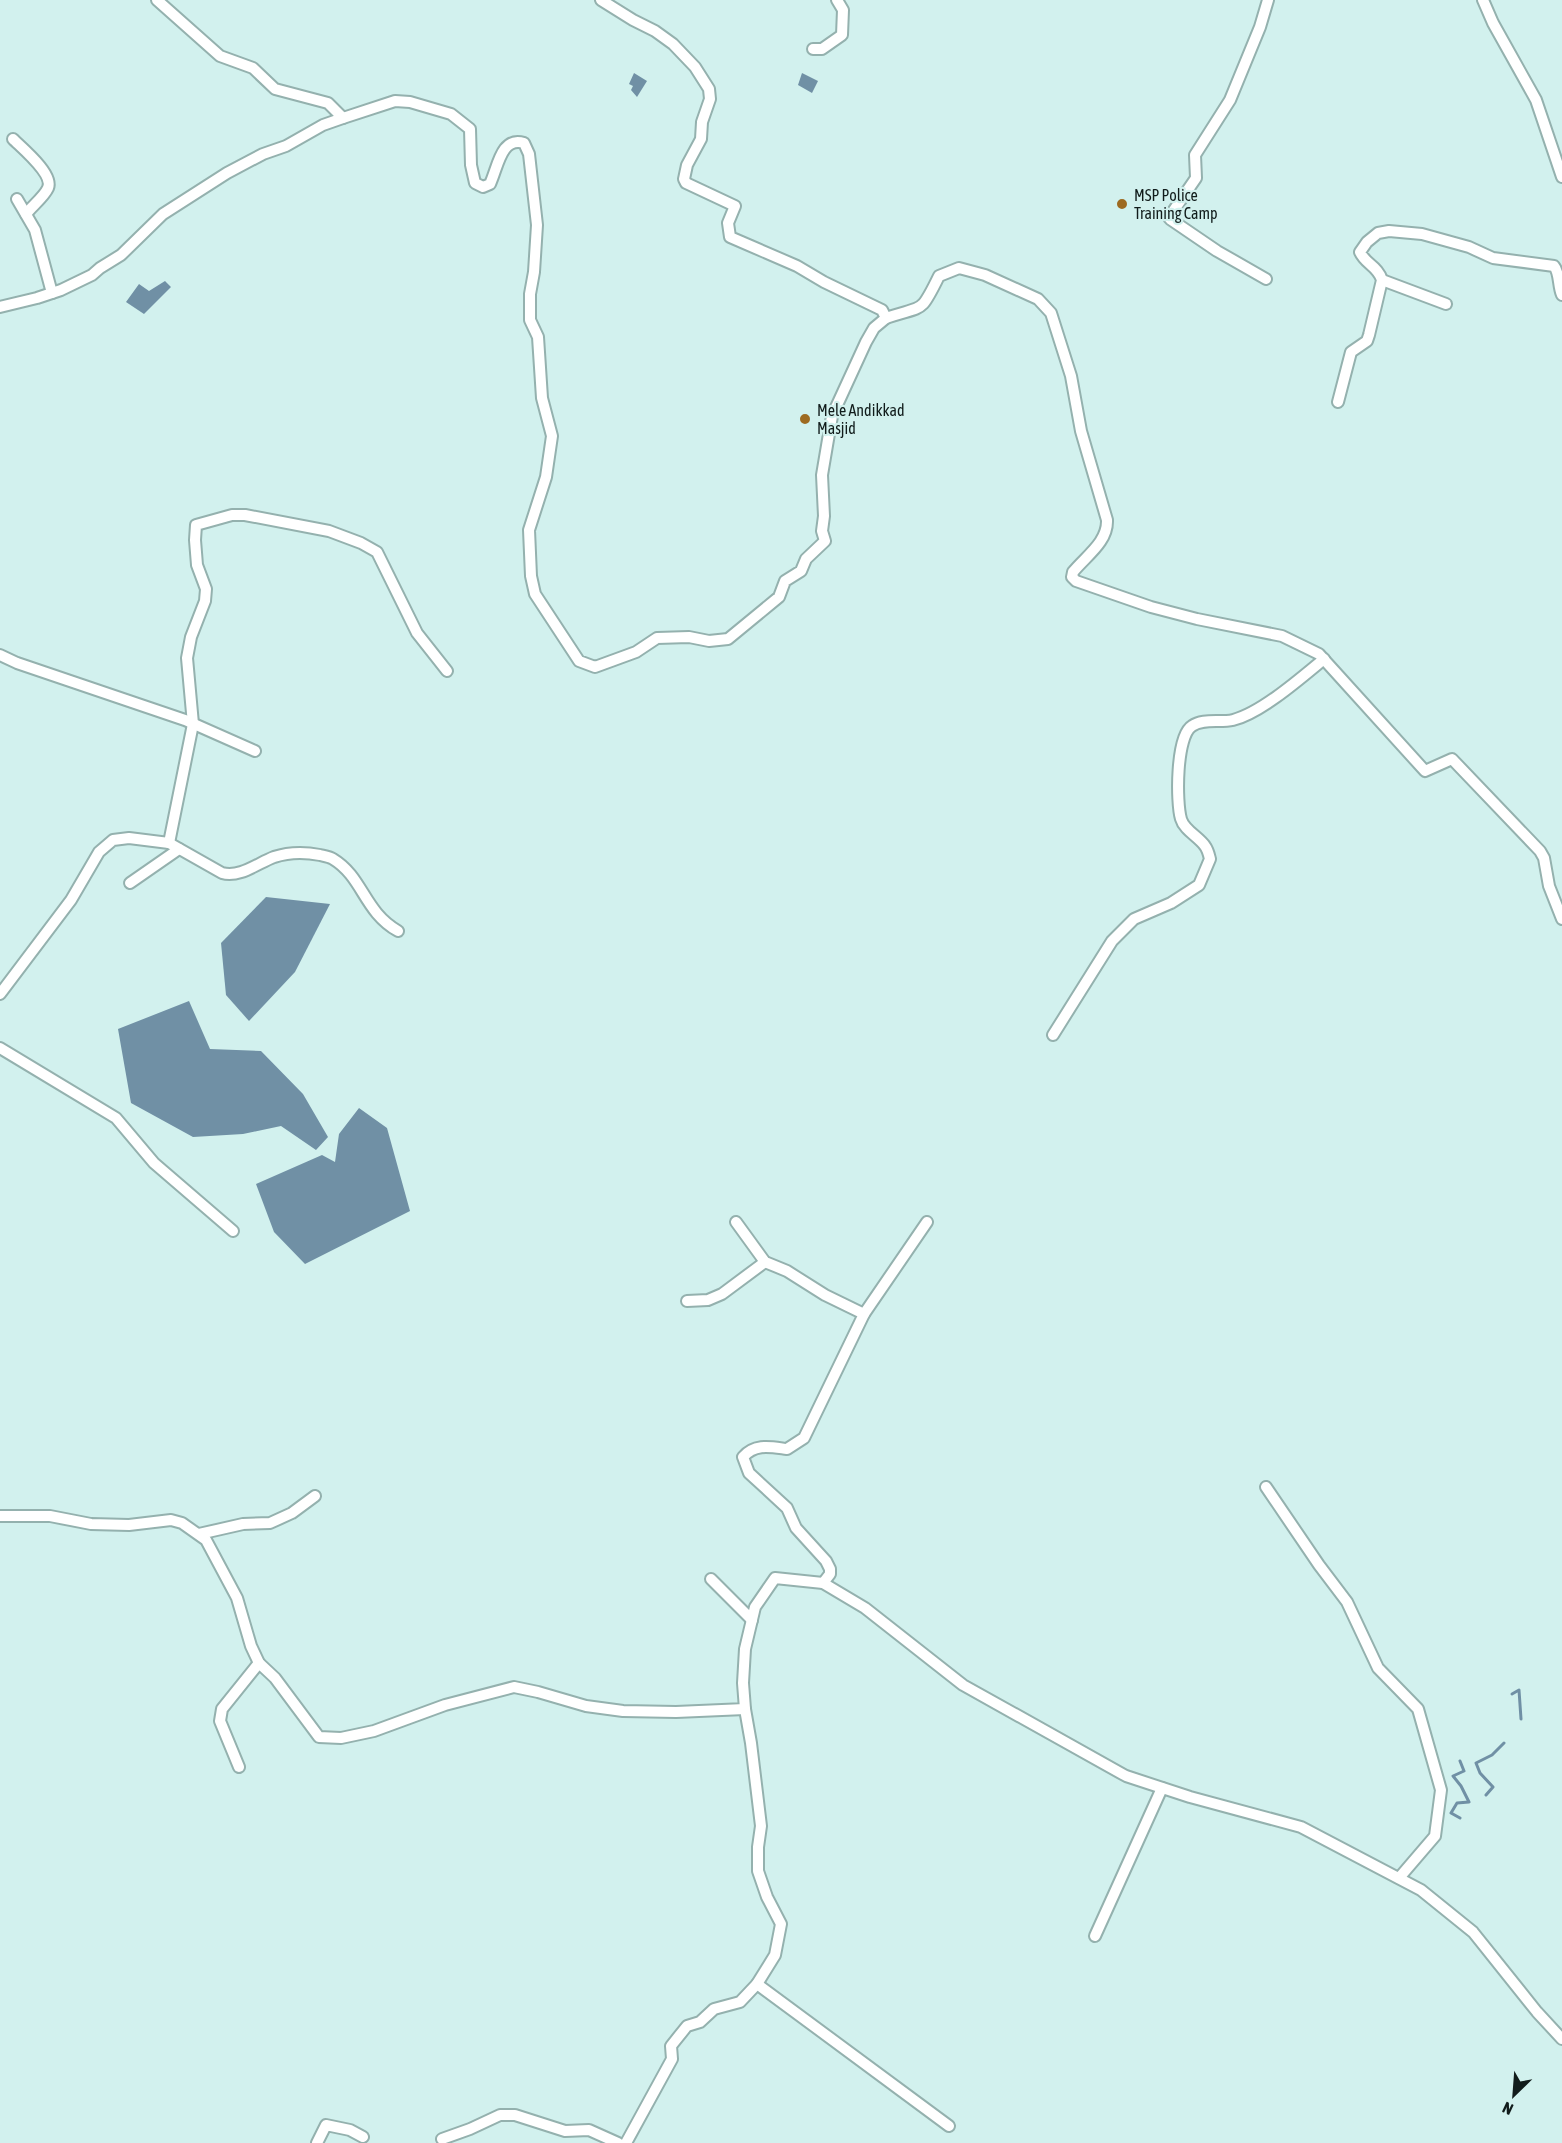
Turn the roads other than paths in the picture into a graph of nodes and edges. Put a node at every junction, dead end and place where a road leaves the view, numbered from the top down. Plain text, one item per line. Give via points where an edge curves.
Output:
1 (157, 0) edge
2 (601, 0) edge
3 (837, 0) edge
4 (1268, 0) edge
5 (1483, 0) edge
6 (813, 49) dead end
7 (342, 118) junction
8 (13, 139) dead end
9 (1562, 177) edge
10 (17, 199) dead end
11 (26, 214) junction
12 (1266, 279) dead end
13 (1382, 280) junction
14 (52, 293) junction
15 (1562, 295) edge
16 (1446, 304) dead end
17 (0, 307) edge
18 (886, 318) junction
19 (1338, 402) dead end
20 (0, 655) edge
21 (1324, 659) junction
22 (447, 671) dead end
23 (194, 724) junction
24 (255, 751) dead end
25 (169, 843) junction
26 (179, 849) junction
27 (130, 883) dead end
28 (1562, 919) edge
29 (398, 930) dead end
30 (0, 994) edge
31 (1053, 1035) dead end
32 (0, 1048) edge
33 (736, 1222) dead end
34 (927, 1222) dead end
35 (232, 1231) dead end
36 (765, 1262) junction
37 (687, 1301) dead end
38 (864, 1314) junction
39 (1266, 1487) dead end
40 (315, 1496) dead end
41 (0, 1516) edge
42 (199, 1534) junction
43 (711, 1579) dead end
44 (823, 1583) junction
45 (752, 1620) junction
46 (259, 1663) junction
47 (746, 1709) junction
48 (239, 1767) dead end
49 (1162, 1788) junction
50 (1399, 1878) junction
51 (1095, 1936) dead end
52 (757, 1984) junction
53 (1562, 2039) edge
54 (949, 2126) dead end
55 (363, 2137) dead end
56 (442, 2139) dead end
57 (317, 2143) edge
58 (618, 2143) edge
59 (626, 2143) edge

1 - 7 street via 220,56 253,68 275,89 328,103
2 - 18 street via 673,44 710,89 701,139 684,179 735,206 728,223 729,237 797,266 882,310
3 - 6 street via 843,10 843,35 822,49
4 - 12 street via 1230,100 1195,155 1196,178 1170,219
5 - 9 street via 1536,100
7 - 14 street via 227,173 163,214 121,255 92,275
7 - 18 street via 395,101 451,114 470,129 475,183 483,187 490,184 508,143 516,140 528,147 537,225 530,320 538,337 542,398 552,436 546,477 529,530 531,576 535,594 579,661 595,668 636,652 657,638 728,639 779,597 784,582 801,571 806,559 825,541 822,475 832,416 866,342
8 - 11 street via 49,180 48,188
10 - 11 street
11 - 14 street via 35,230
13 - 15 street via 1379,271 1360,252 1378,233 1389,231 1422,234 1493,258 1554,266
13 - 16 street
13 - 19 street via 1369,336 1350,352
14 - 17 street
18 - 21 street via 926,304 939,276 959,268 1038,299 1051,313 1071,376 1081,431 1107,520 1108,532 1072,577 1151,607 1282,636
20 - 23 street
21 - 28 street via 1425,771 1452,759 1540,851
21 - 31 street via 1252,711 1233,720 1190,726 1182,739 1178,774 1181,820 1205,846 1210,859 1207,868 1198,885 1171,903 1134,919 1112,941
22 - 23 street via 417,633 377,552 329,531 232,515 196,525 197,565 206,601 187,658
23 - 24 street
23 - 25 street
25 - 26 street
25 - 30 street via 113,840 99,852 71,900
26 - 27 street
26 - 29 street via 231,876 276,857 306,852 332,858 352,876 374,913
32 - 35 street via 116,1118 154,1163
33 - 36 street
34 - 38 street
36 - 37 street via 722,1294 708,1300
36 - 38 street
38 - 44 street via 804,1438 788,1449 762,1446 749,1450 743,1457 749,1473 787,1508 796,1528 826,1561 830,1574
39 - 50 street via 1347,1602 1378,1668 1418,1709 1441,1790 1435,1836
40 - 42 street via 292,1513 270,1522
41 - 42 street via 50,1516 101,1525 171,1520
42 - 46 street via 237,1598 250,1646
43 - 45 street
44 - 45 street via 775,1578 755,1607
44 - 49 street via 865,1608 963,1685 1125,1776
45 - 47 street via 745,1649
46 - 47 street via 319,1737 341,1738 374,1731 445,1705 514,1688 623,1711
46 - 48 street via 222,1709 220,1721
47 - 52 street via 760,1826 758,1871 781,1924 775,1955
49 - 50 street via 1301,1827
49 - 51 street
50 - 53 street via 1421,1890 1473,1932
52 - 54 street
52 - 59 street via 740,2002 714,2009 700,2022 687,2026 671,2046 672,2059
55 - 57 street via 326,2125
56 - 58 street via 500,2115 515,2115 565,2131 589,2130

